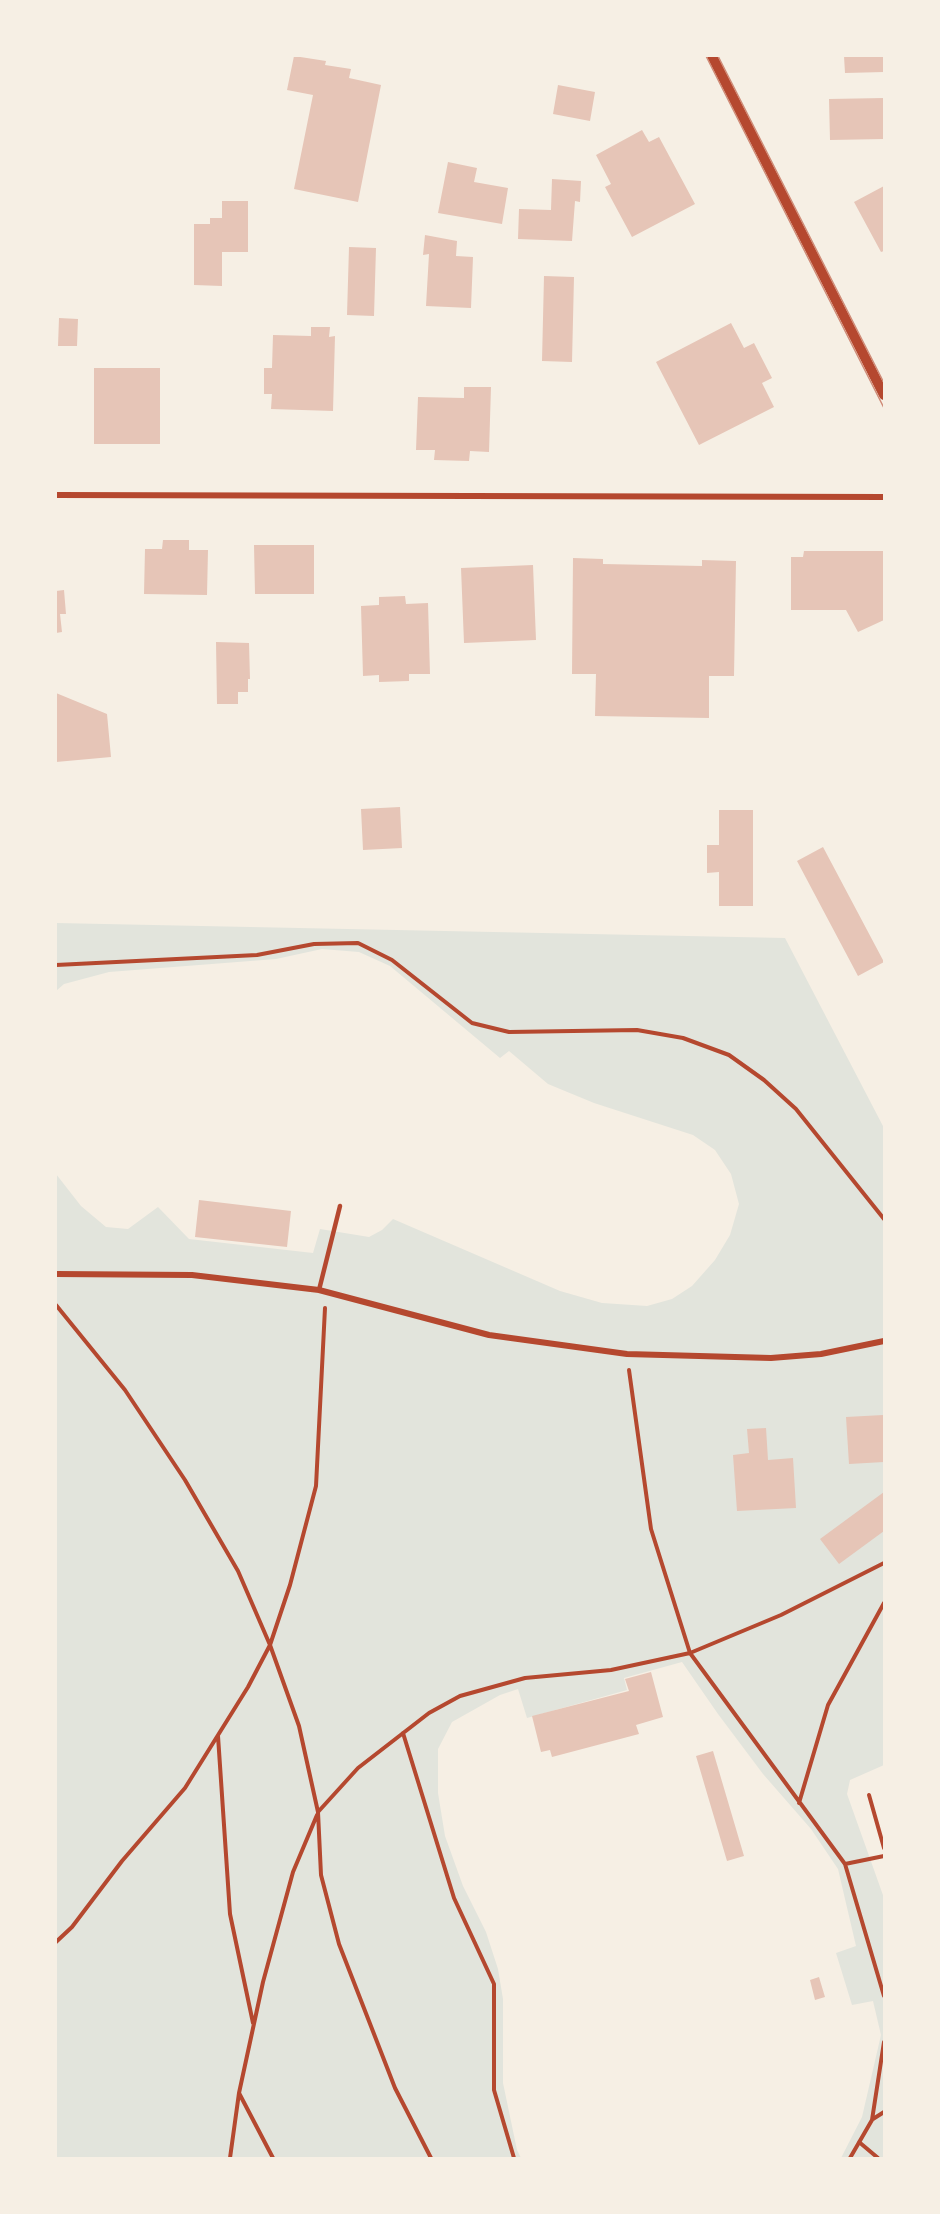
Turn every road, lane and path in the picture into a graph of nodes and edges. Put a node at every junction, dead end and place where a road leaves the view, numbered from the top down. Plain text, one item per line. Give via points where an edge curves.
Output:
1 (712, 56) edge
2 (885, 395) edge
3 (56, 495) edge
4 (885, 497) edge
5 (56, 965) edge
6 (340, 1206) dead end
7 (885, 1219) edge
8 (56, 1274) edge
9 (322, 1291) junction
10 (56, 1305) edge
11 (885, 1341) edge
12 (627, 1354) junction
13 (885, 1563) edge
14 (885, 1603) edge
15 (270, 1645) junction
16 (690, 1653) junction
17 (403, 1733) junction
18 (218, 1736) junction
19 (869, 1795) dead end
20 (799, 1804) junction
21 (318, 1812) junction
22 (885, 1848) edge
23 (885, 1856) edge
24 (845, 1864) junction
25 (56, 1942) edge
26 (885, 1996) edge
27 (254, 2024) junction
28 (885, 2042) edge
29 (239, 2093) junction
30 (885, 2112) edge
31 (872, 2120) junction
32 (859, 2142) junction
33 (230, 2158) edge
34 (273, 2158) edge
35 (431, 2158) edge
36 (514, 2158) edge
37 (850, 2158) edge
38 (878, 2158) edge

1 - 2 street
3 - 4 street
5 - 7 path via 257,955 314,944 358,943 392,960 472,1023 509,1032 637,1030 683,1038 729,1055 764,1080 796,1109
6 - 9 lane
8 - 9 street via 192,1275
9 - 12 street via 489,1335
9 - 15 path via 316,1486
10 - 15 path via 125,1390 185,1480 238,1571
11 - 12 street via 821,1354 771,1358
12 - 16 path via 651,1529
13 - 16 path via 781,1615
14 - 20 path via 828,1705
15 - 18 path
15 - 21 path via 299,1726
16 - 17 path via 611,1670 525,1678 460,1696
16 - 20 path
17 - 21 path via 358,1768
17 - 36 path via 454,1898 494,1984 494,2090
18 - 25 path via 185,1788
18 - 27 path via 230,1914
19 - 22 path
20 - 24 path
21 - 27 path via 293,1872
21 - 35 path via 321,1875 339,1944 395,2088
23 - 24 path
24 - 26 path
27 - 29 path
28 - 31 path
29 - 33 path
29 - 34 path
30 - 31 path
31 - 32 path
32 - 37 path
32 - 38 path

